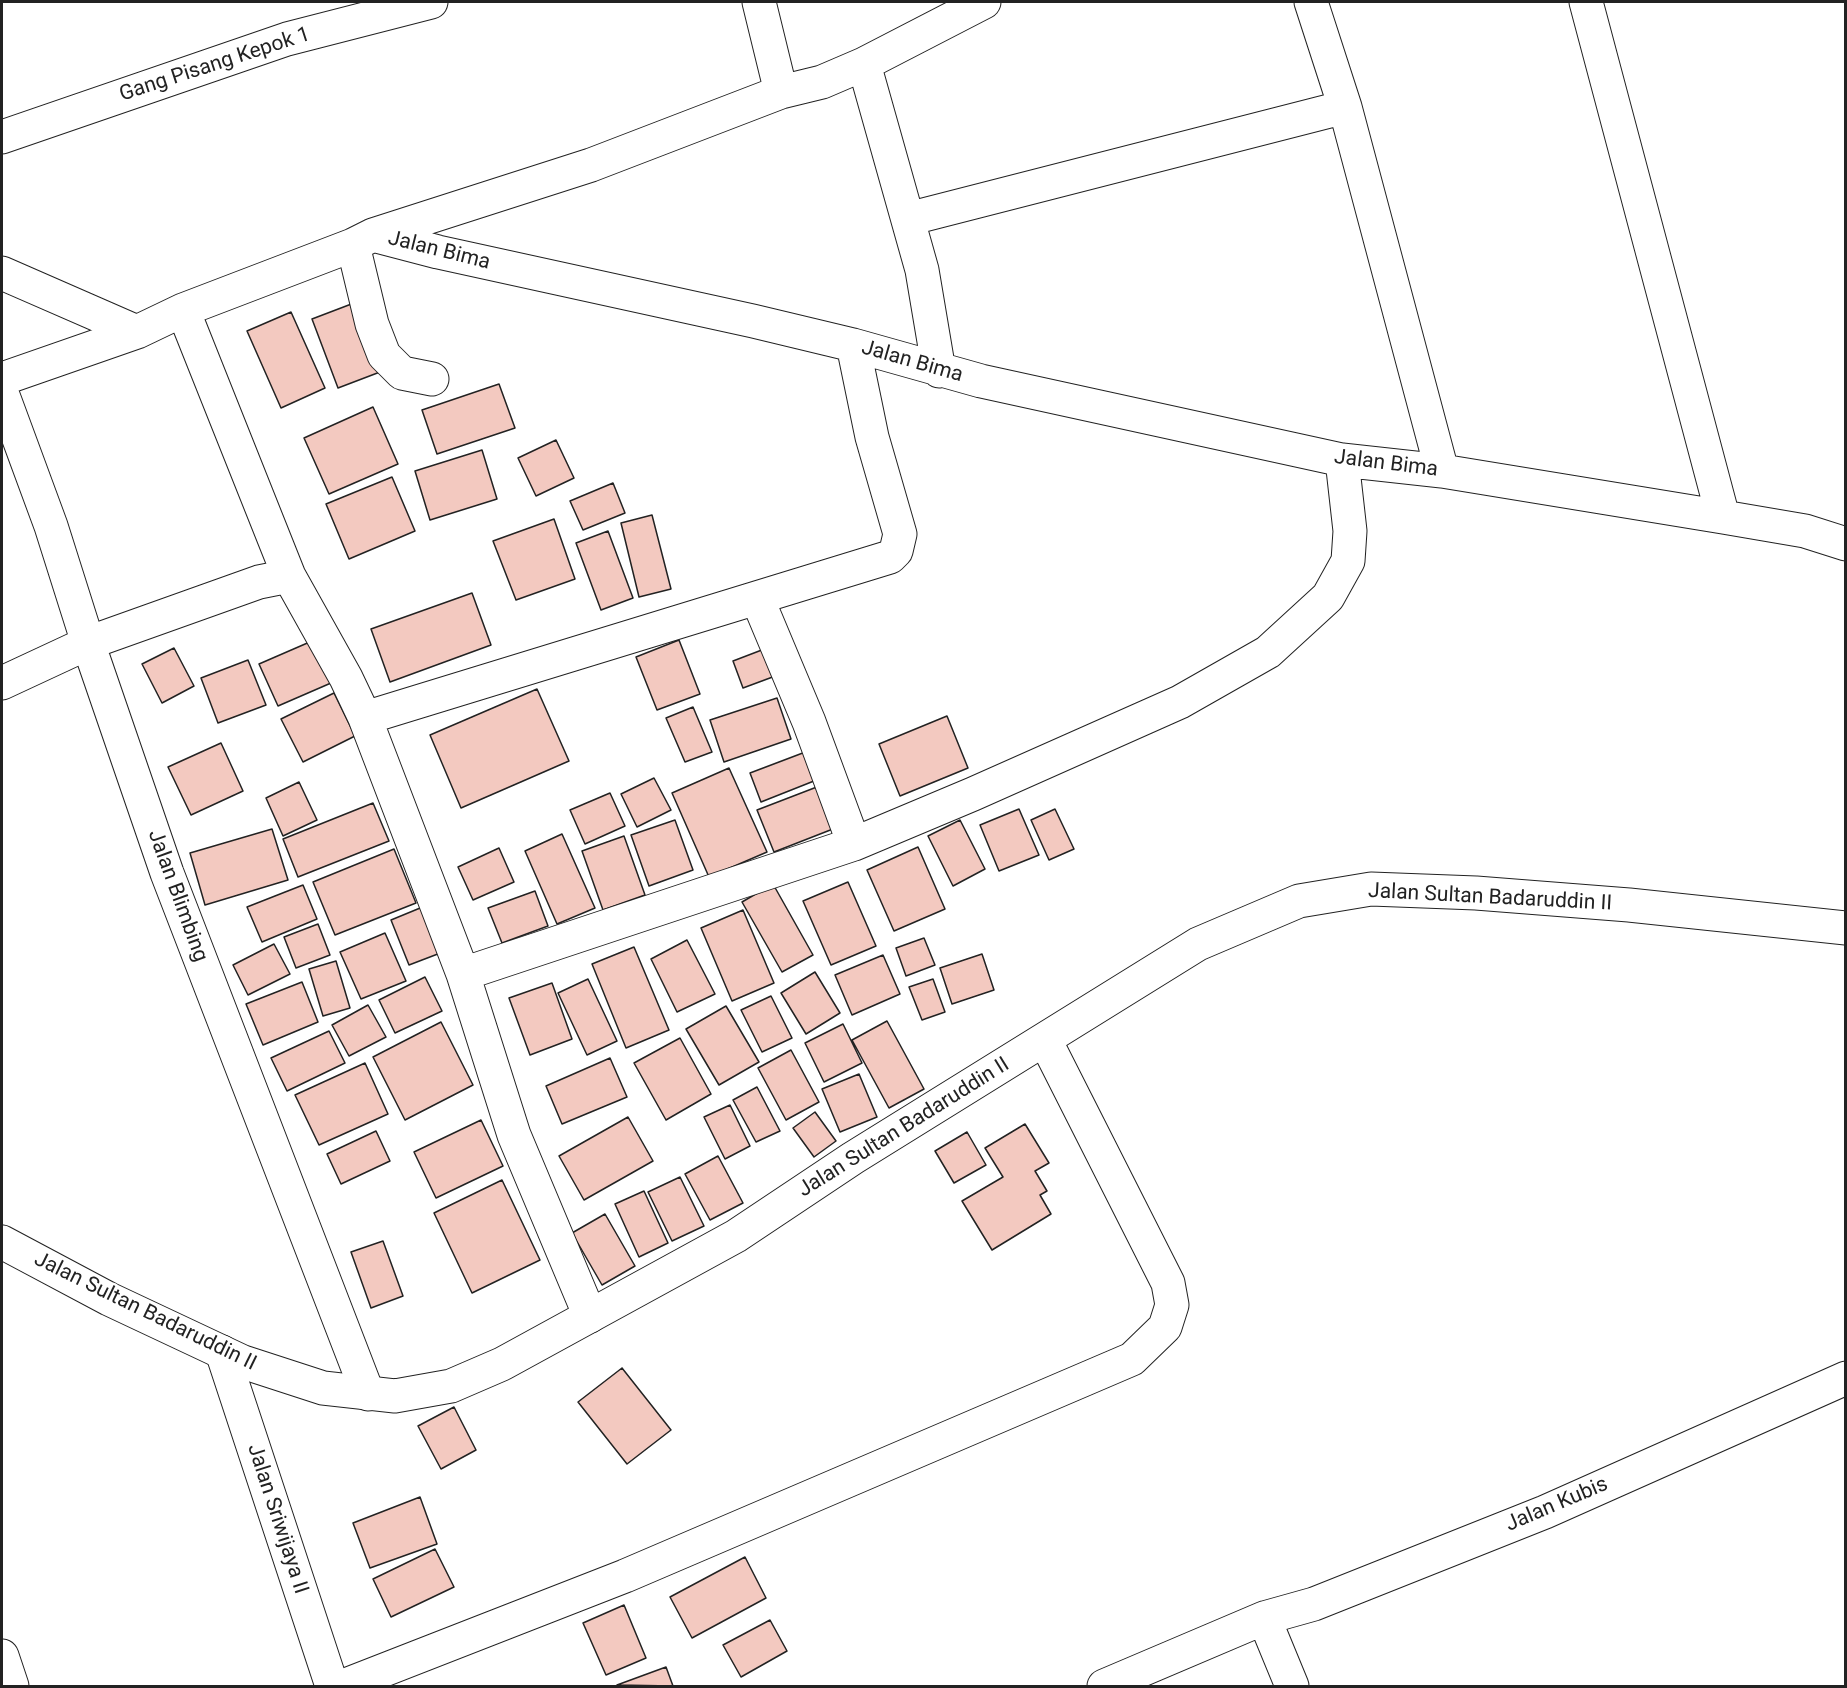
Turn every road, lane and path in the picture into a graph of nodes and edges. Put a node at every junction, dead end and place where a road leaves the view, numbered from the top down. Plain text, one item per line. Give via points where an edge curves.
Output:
1 (431, 2) edge
2 (759, 2) edge
3 (984, 2) edge
4 (1311, 2) edge
5 (1586, 2) edge
6 (864, 64) junction
7 (781, 92) junction
8 (1345, 106) junction
9 (2, 137) edge
10 (908, 219) junction
11 (363, 240) junction
12 (2, 273) edge
13 (183, 310) junction
14 (136, 332) junction
15 (853, 345) junction
16 (939, 371) junction
17 (2, 379) edge
18 (432, 379) dead end
19 (2, 393) edge
20 (1342, 460) junction
21 (1442, 471) junction
22 (1723, 517) junction
23 (1845, 544) edge
24 (289, 576) junction
25 (757, 598) junction
26 (88, 643) junction
27 (2, 683) edge
28 (365, 718) junction
29 (854, 844) junction
30 (1845, 928) edge
31 (463, 974) junction
32 (1045, 1040) junction
33 (2, 1242) edge
34 (590, 1316) junction
35 (222, 1352) junction
36 (1845, 1378) edge
37 (368, 1394) junction
38 (1264, 1618) junction
39 (2, 1656) edge
40 (12, 1686) edge
41 (332, 1686) edge
42 (343, 1686) edge
43 (1104, 1686) edge
44 (1292, 1686) edge

1 - 9 street, Gang Pisang Kepok 1 via 287,39
2 - 7 street
3 - 6 street
4 - 8 street
5 - 22 street
6 - 7 street via 822,82
6 - 10 street
7 - 11 street via 591,165
8 - 10 street
8 - 21 street
10 - 16 street via 922,270
11 - 13 street
11 - 15 street, Jalan Bima via 438,252
11 - 18 street via 372,324 384,356 402,373
12 - 14 street
13 - 14 street
13 - 24 street
14 - 17 street
15 - 16 street, Jalan Bima
15 - 25 street via 872,437 900,534 896,551 890,557
16 - 20 street, Jalan Bima
19 - 26 street, Jalan Blimbing via 51,526
20 - 21 street, Jalan Bima
20 - 29 street via 1350,531 1348,561 1328,597 1268,652 1180,702
21 - 22 street, Jalan Bima
22 - 23 street, Jalan Bima via 1804,531
24 - 26 street via 259,582
24 - 28 street
25 - 28 street
25 - 29 street
26 - 27 street
26 - 37 street, Jalan Blimbing via 166,873
28 - 31 street
29 - 31 street
30 - 32 street, Jalan Sultan Badaruddin II via 1629,905 1371,889 1299,901 1198,944
31 - 34 street via 514,1135
32 - 34 street, Jalan Sultan Badaruddin II via 853,1158 736,1236
32 - 42 street via 1168,1284 1172,1305 1165,1327 1132,1359 625,1576
33 - 35 street, Jalan Sultan Badaruddin II via 109,1299
34 - 37 street, Jalan Sultan Badaruddin II via 502,1364 451,1386 394,1396
35 - 37 street, Jalan Sultan Badaruddin II via 323,1388
35 - 41 street, Jalan Sriwijaya II
36 - 38 street, Jalan Kubis via 1545,1512 1314,1604
38 - 43 street, Jalan Kubis
38 - 44 street
39 - 40 street

